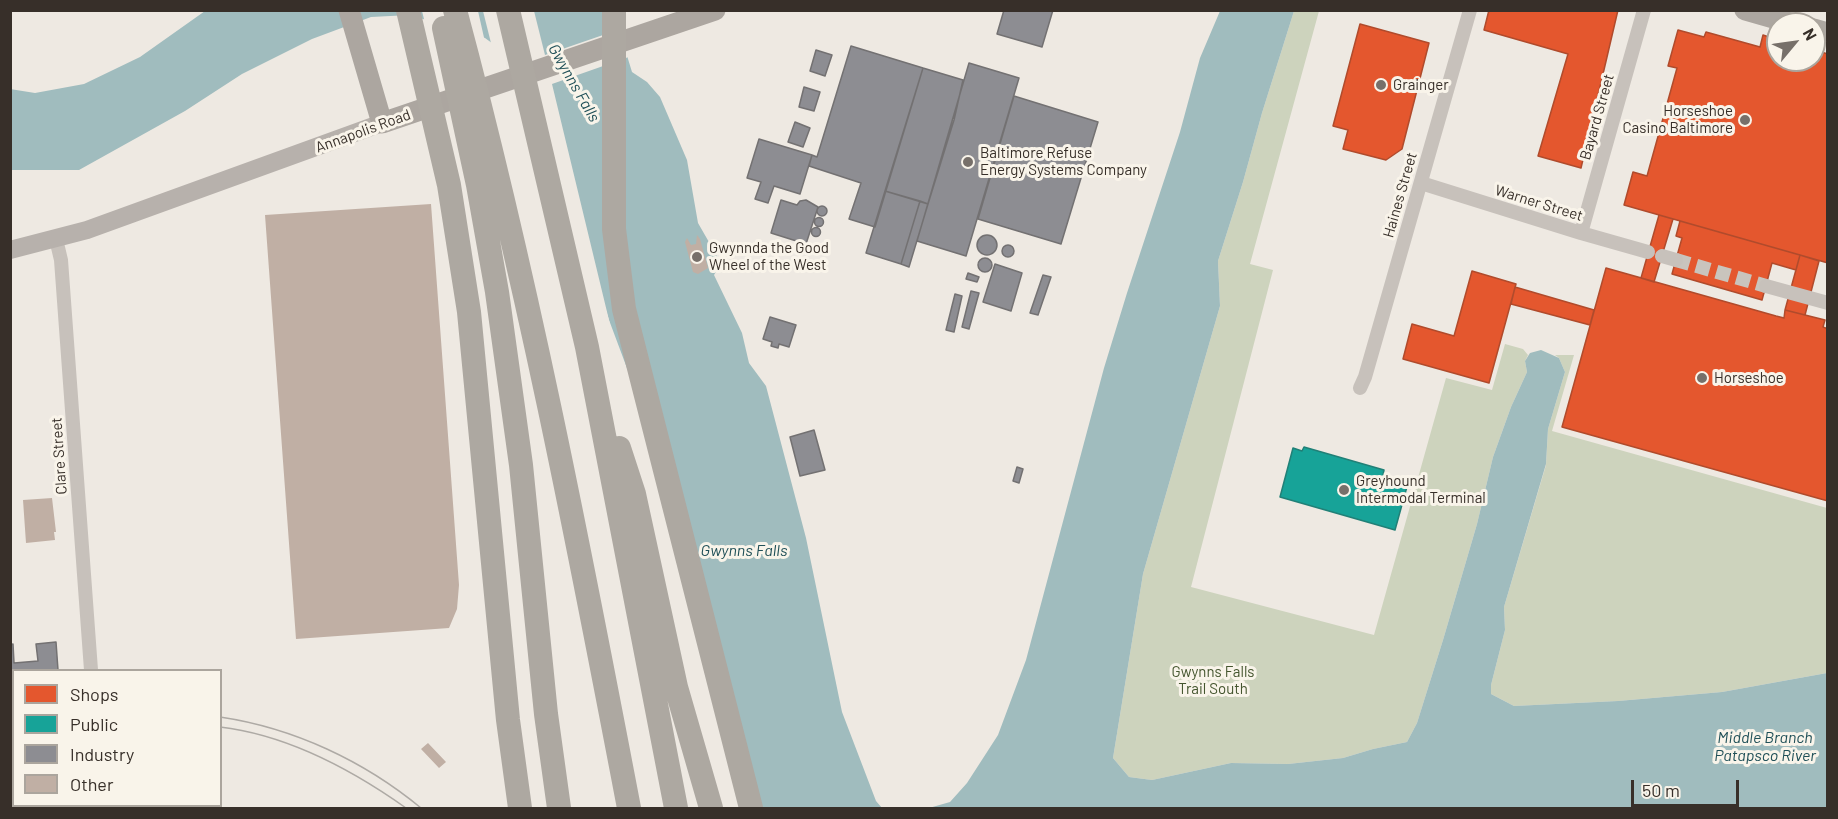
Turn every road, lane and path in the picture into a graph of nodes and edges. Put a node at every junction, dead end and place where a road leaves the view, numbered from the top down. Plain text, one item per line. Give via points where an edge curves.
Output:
1 (349, 10) edge
2 (408, 10) edge
3 (441, 10) edge
4 (455, 10) edge
5 (508, 10) edge
6 (614, 10) edge
7 (715, 10) edge
8 (1470, 10) edge
9 (1644, 10) edge
10 (1745, 10) edge
11 (1766, 16) edge
12 (382, 123) junction
13 (1421, 183) junction
14 (1581, 233) junction
15 (56, 239) junction
16 (10, 250) edge
17 (1676, 260) tunnel mouth
18 (1769, 287) tunnel mouth
19 (1827, 303) edge
20 (588, 347) junction
21 (1360, 388) dead end
22 (91, 669) edge
23 (520, 808) edge
24 (559, 808) edge
25 (628, 808) edge
26 (676, 808) edge
27 (711, 808) edge
28 (751, 808) edge

1 - 12 main road
2 - 23 highway via 462,258
3 - 24 highway via 497,292
4 - 25 highway via 529,312
5 - 20 highway
6 - 28 highway via 614,229 624,309
7 - 12 main road, Annapolis Road
8 - 13 street, Haines Street
9 - 14 street, Bayard Street
10 - 11 main road
12 - 15 main road, Annapolis Road
13 - 14 street, Warner Street
13 - 21 street, Haines Street
14 - 17 street, Warner Street
15 - 16 main road, Annapolis Road
15 - 22 street, Clare Street via 61,260
18 - 19 street
20 - 26 highway
20 - 27 highway via 634,494 676,687

